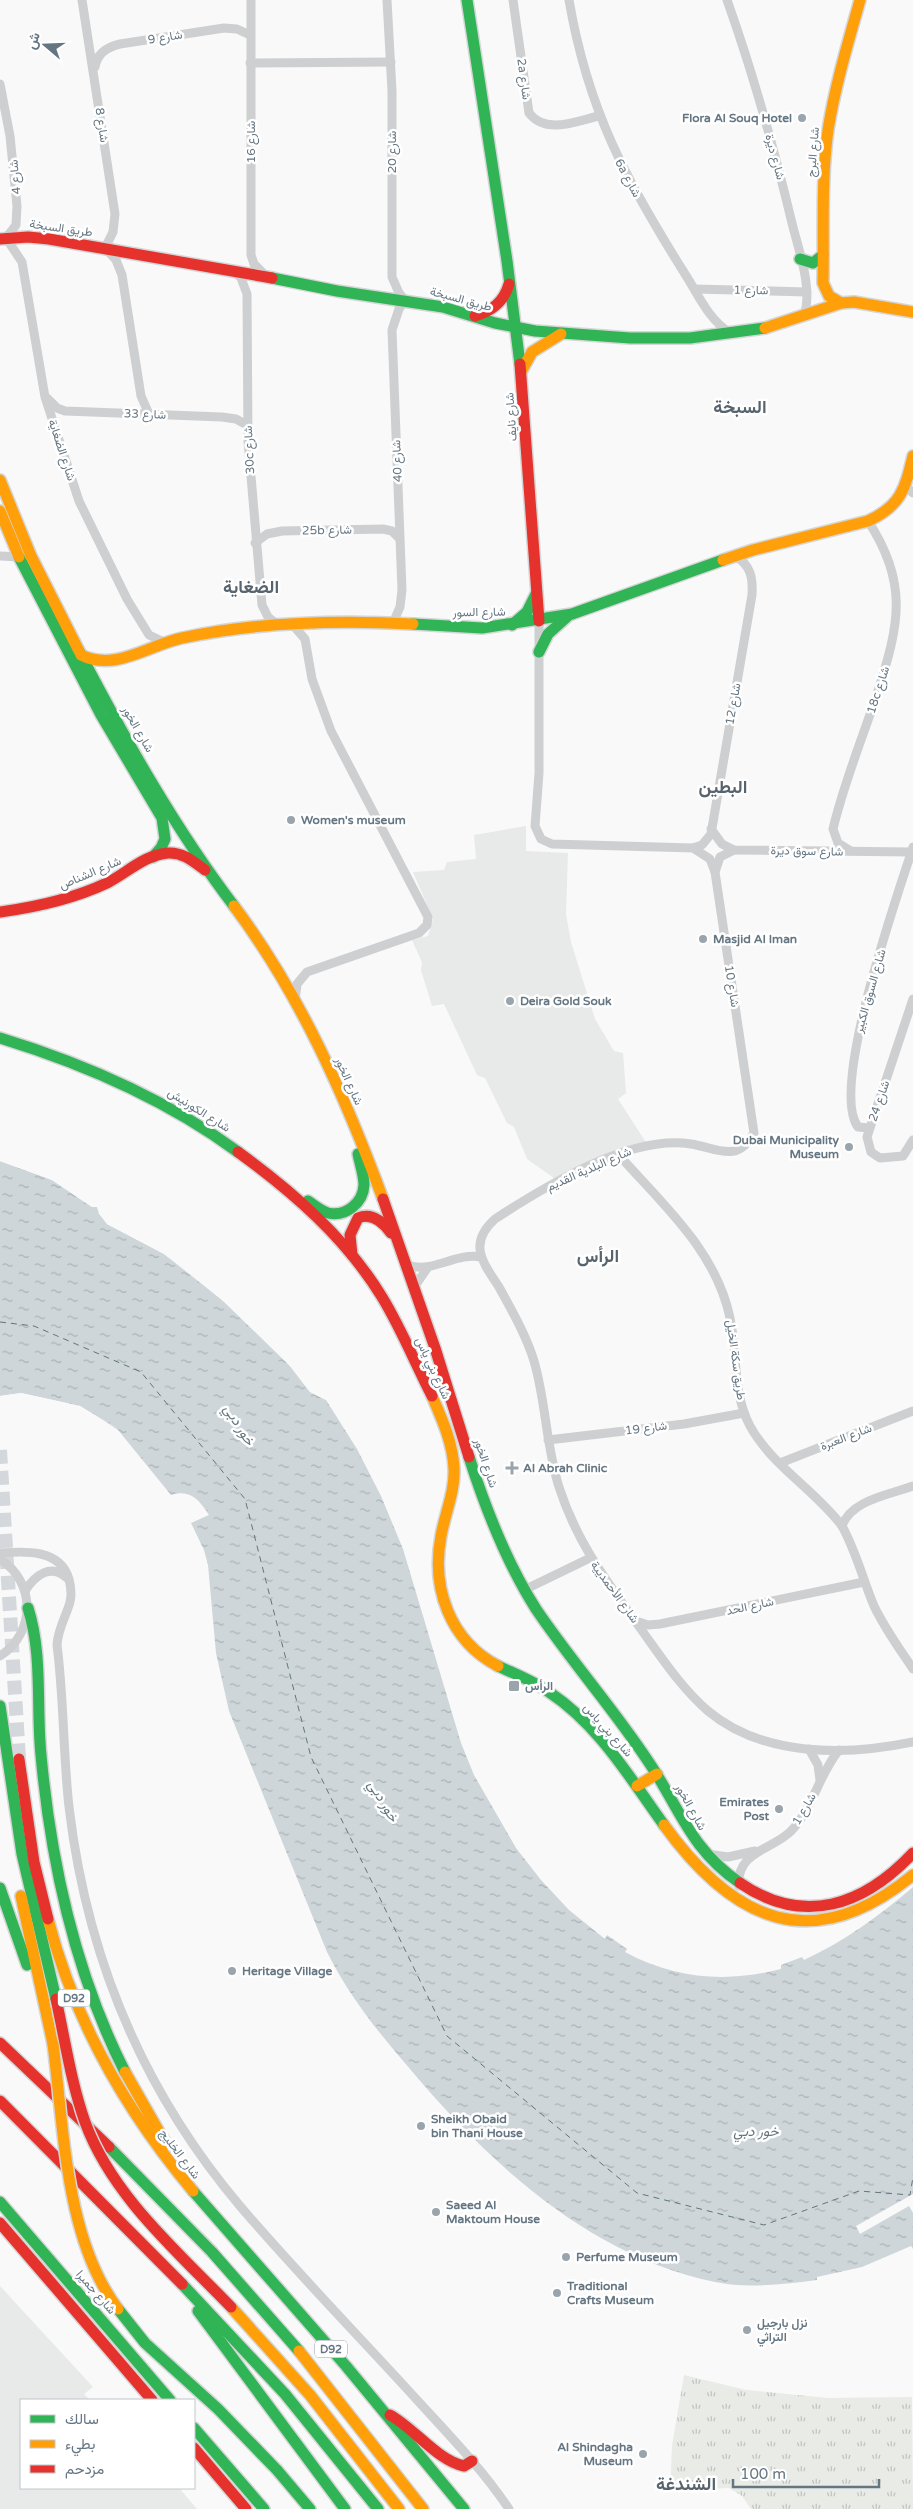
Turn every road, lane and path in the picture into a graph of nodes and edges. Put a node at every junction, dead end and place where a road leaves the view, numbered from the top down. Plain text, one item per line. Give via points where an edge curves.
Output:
1 (82, 0) edge
2 (251, 0) edge
3 (388, 0) edge
4 (467, 0) edge
5 (513, 0) edge
6 (569, 0) edge
7 (728, 0) edge
8 (860, 0) edge
9 (250, 35) junction
10 (391, 62) junction
11 (250, 63) junction
12 (94, 71) junction
13 (0, 84) edge
14 (599, 116) junction
15 (3, 238) edge
16 (105, 248) junction
17 (823, 255) junction
18 (800, 258) junction
19 (235, 272) junction
20 (267, 277) junction
21 (510, 279) junction
22 (695, 289) junction
23 (807, 292) junction
24 (405, 300) junction
25 (841, 303) junction
26 (913, 312) edge
27 (475, 316) junction
28 (804, 316) junction
29 (516, 327) junction
30 (562, 333) junction
31 (731, 333) junction
32 (521, 375) junction
33 (45, 397) junction
34 (149, 414) junction
35 (247, 426) junction
36 (913, 456) edge
37 (0, 480) edge
38 (909, 489) edge
39 (0, 511) edge
40 (868, 521) junction
41 (399, 538) junction
42 (255, 543) junction
43 (0, 556) edge
44 (735, 556) junction
45 (19, 557) junction
46 (536, 589) junction
47 (572, 614) junction
48 (539, 621) junction
49 (393, 623) junction
50 (292, 624) junction
51 (278, 625) junction
52 (512, 625) junction
53 (164, 642) junction
54 (539, 652) junction
55 (81, 655) junction
56 (712, 829) junction
57 (693, 848) junction
58 (912, 849) edge
59 (734, 850) junction
60 (851, 851) junction
61 (153, 857) junction
62 (715, 872) junction
63 (211, 874) junction
64 (4, 909) edge
65 (913, 999) edge
66 (295, 1001) junction
67 (0, 1038) edge
68 (352, 1123) junction
69 (870, 1128) junction
70 (754, 1133) joint
71 (913, 1140) edge
72 (618, 1154) junction
73 (282, 1186) junction
74 (481, 1240) junction
75 (352, 1255) junction
76 (467, 1255) junction
77 (481, 1257) junction
78 (406, 1260) junction
79 (428, 1267) junction
80 (415, 1286) junction
81 (913, 1411) edge
82 (744, 1413) junction
83 (548, 1440) junction
84 (780, 1463) junction
85 (913, 1486) edge
86 (842, 1526) junction
87 (0, 1553) edge
88 (590, 1558) junction
89 (0, 1559) edge
90 (69, 1580) junction
91 (864, 1582) junction
92 (25, 1590) junction
93 (524, 1590) junction
94 (28, 1608) junction
95 (635, 1621) junction
96 (0, 1656) edge
97 (913, 1669) edge
98 (0, 1706) edge
99 (913, 1742) edge
100 (809, 1749) junction
101 (839, 1750) junction
102 (19, 1759) tunnel mouth
103 (657, 1774) junction
104 (820, 1780) junction
105 (637, 1786) junction
106 (12, 1803) junction
107 (760, 1851) junction
108 (704, 1853) junction
109 (913, 1853) edge
110 (913, 1875) edge
111 (739, 1886) junction
112 (0, 1888) edge
113 (48, 2018) junction
114 (0, 2043) edge
115 (0, 2101) edge
116 (0, 2202) edge
117 (204, 2207) junction
118 (0, 2223) edge
119 (177, 2278) junction
120 (151, 2399) edge
121 (169, 2399) edge
122 (385, 2414) junction
123 (195, 2429) edge
124 (195, 2449) edge
125 (472, 2461) junction
126 (246, 2509) edge
127 (264, 2509) edge
128 (310, 2509) edge
129 (345, 2509) edge
130 (378, 2509) edge
131 (399, 2509) edge
132 (423, 2509) edge
133 (465, 2509) edge
134 (510, 2509) edge

1 - 12 street, شارع 8
2 - 9 street, شارع 16
3 - 10 street, شارع 20
4 - 21 main road, شارع نايف
5 - 14 street, 2a شارع via 529,113 541,124 550,126
6 - 14 street, 6a شارع via 584,71
7 - 18 street, شارع ديرة via 772,144
8 - 17 main road, شارع البرج via 838,78 828,132
9 - 11 street, شارع 16
9 - 12 street, شارع 9 via 238,29 224,28 112,45 99,56
10 - 11 street
10 - 24 street, شارع 20 via 392,277
11 - 20 street, شارع 16 via 251,256 259,272
12 - 16 street, شارع 8 via 115,214 113,232
13 - 15 street, شارع 4 via 18,206 16,226
14 - 22 street, 6a شارع via 636,194
15 - 16 main road, طريق السبخة via 38,238
15 - 33 street, شارع الضغاية via 22,262
16 - 19 main road, طريق السبخة
16 - 34 street via 116,260 122,275 141,396
17 - 18 main road via 813,263
17 - 25 main road, شارع البرج via 823,283 829,296
18 - 23 street, شارع ديرة
19 - 20 main road, طريق السبخة
19 - 35 street, 30c شارع via 247,294
20 - 24 main road, طريق السبخة
21 - 27 main road via 503,300 486,313
21 - 29 main road, شارع نايف
22 - 23 street, شارع 1
22 - 31 street, 6a شارع via 716,322
23 - 28 street, شارع ديرة
24 - 27 main road, طريق السبخة via 443,306
24 - 41 street, شارع 40 via 392,330
25 - 26 main road, طريق السبخة via 854,302
25 - 28 main road, طريق السبخة
27 - 29 main road, طريق السبخة
28 - 31 main road, طريق السبخة via 778,326
29 - 30 main road, طريق السبخة
29 - 32 main road, شارع نايف
30 - 31 main road, طريق السبخة via 690,338
30 - 32 main road via 535,348 523,365
32 - 46 main road, شارع نايف
33 - 34 street, شارع 33 via 65,411
33 - 53 street, شارع الضغاية via 66,467 94,534 146,630
34 - 35 street, شارع 33 via 222,417 236,419
35 - 42 street, 30c شارع
36 - 38 main road, شارع السور
37 - 55 main road, شارع الخور via 24,543
38 - 40 main road, شارع السور via 892,509
39 - 45 main road, شارع الخور
40 - 44 main road, شارع السور
40 - 60 street, 18c شارع via 889,562 897,613 892,648 833,829 838,843
41 - 42 street, 25b شارع via 392,531 383,529 282,531 267,534
41 - 49 street, شارع 40 via 402,599
42 - 51 street, 30c شارع via 264,611
43 - 45 street
44 - 47 main road, شارع السور
44 - 56 street, شارع 12 via 742,560 751,575 752,595
45 - 61 main road, شارع الخور via 101,715 162,818 164,843
46 - 48 main road, شارع نايف
46 - 52 main road via 534,602
47 - 48 main road, شارع السور
47 - 54 main road via 555,626
48 - 52 main road, شارع السور
48 - 54 street, شارع نايف
49 - 50 main road, شارع السور
49 - 52 main road, شارع السور via 470,628
50 - 51 main road, شارع السور
50 - 66 street via 305,639 312,679 331,731 428,917 419,933 307,972 297,984
51 - 53 main road, شارع السور via 212,632
53 - 55 main road, شارع السور via 113,661 91,660
54 - 57 street, شارع نايف via 539,773 535,822 538,836 552,844
55 - 63 main road, شارع الخور via 146,771
56 - 57 street via 706,842
56 - 59 street via 718,840
57 - 62 street via 710,860
58 - 60 street, شارع سوق ديرة
58 - 69 street, شارع السوق الكبير via 864,1008 854,1054 854,1119 858,1127
59 - 60 street, شارع سوق ديرة
59 - 62 street via 720,857
61 - 63 main road, شارع الشناص via 170,852 179,854
61 - 64 main road, شارع الشناص via 85,892 61,900
62 - 70 street, شارع 10
63 - 66 main road, شارع الخور via 257,939
65 - 69 street, شارع 24
66 - 68 main road, شارع الخور
67 - 73 main road, شارع الكورنيش via 77,1062 152,1097 219,1137
68 - 73 main road via 364,1185 359,1202 353,1208 345,1212 328,1212
68 - 78 main road, شارع الخور
69 - 71 street, شارع 24 via 866,1138 868,1148 880,1158 903,1156
70 - 72 street, شارع البلدية القديم via 750,1141 736,1151 719,1152 694,1144 670,1142
72 - 74 street, شارع البلدية القديم via 566,1177 502,1214 488,1225
72 - 82 street, طريق سكة الخيل via 697,1242 716,1275 730,1317 736,1378
73 - 75 main road, شارع الكورنيش
74 - 76 street, شارع البلدية القديم
74 - 77 street
75 - 78 main road via 351,1230 358,1219 371,1216 383,1221
75 - 105 main road, شارع بني ياس via 387,1306 448,1438 455,1473 454,1490 443,1528 438,1564 453,1624 469,1647 482,1658 546,1690 584,1721
76 - 77 street
76 - 79 street
77 - 83 street, شارع الأحمديية via 519,1324 533,1358 544,1404
78 - 79 street via 416,1268
78 - 80 main road, شارع الخور
79 - 80 street
80 - 93 main road, شارع الخور via 491,1519
81 - 84 street, شارع العبرة
82 - 83 street, شارع 19 via 684,1424
82 - 84 street, طريق سكة الخيل via 758,1439
83 - 88 street, شارع الأحمديية via 558,1486
84 - 86 street, طريق سكة الخيل
85 - 86 street via 854,1509
86 - 91 street, طريق سكة الخيل
87 - 90 street via 46,1555 61,1564
88 - 93 street
88 - 95 street, شارع الأحمديية
89 - 92 street via 18,1575
90 - 92 street via 57,1572 47,1571 34,1578
90 - 125 street via 71,1599 60,1624 58,1646 70,1817 96,1940 107,1979 133,2043 172,2114 222,2184
91 - 95 street, شارع الحد via 660,1624
91 - 97 street, طريق سكة الخيل via 884,1625
92 - 94 street
93 - 103 main road, شارع الخور via 565,1653
94 - 96 street via 22,1633
94 - 117 main road via 36,1641 39,1741 48,1814 65,1905 82,1967 122,2070
95 - 100 street, شارع الأحمديية via 679,1680 718,1719 755,1738
98 - 106 main road
99 - 101 street, شارع الأحمديية
100 - 101 street, شارع الأحمديية
100 - 104 street, شارع 1 via 818,1765
101 - 104 street, شارع 1
102 - 117 main road, شارع الخليج / D92 via 41,1891 75,2002 134,2112 169,2164
103 - 105 main road
103 - 108 main road, شارع الخور via 681,1820
104 - 107 street, شارع 1 via 797,1824 783,1838
105 - 110 main road, شارع بني ياس via 671,1834 715,1883 749,1908 781,1918 811,1922 852,1914 890,1895
106 - 113 main road via 22,1906
106 - 131 main road, bridge via 27,1885 78,2099 102,2157 142,2215 231,2306 310,2396
107 - 108 street, شارع 1 via 728,1857
107 - 111 street, شارع 1 via 743,1864
108 - 111 main road, شارع الخور
109 - 111 main road via 885,1880 866,1892 823,1906 784,1904
112 - 113 main road
113 - 128 main road, bridge via 73,2201 84,2241 98,2274 137,2335 235,2426
114 - 132 main road via 93,2132 224,2267 328,2386
115 - 119 main road
116 - 121 main road, شارع جميرا
117 - 122 main road, شارع الخليج / D92 via 314,2329
118 - 120 main road
119 - 129 main road via 205,2321
119 - 130 main road via 272,2380
122 - 125 main road via 410,2426 453,2465 464,2466
122 - 133 main road, شارع الخليج / D92
123 - 127 main road
124 - 126 main road
125 - 134 street

